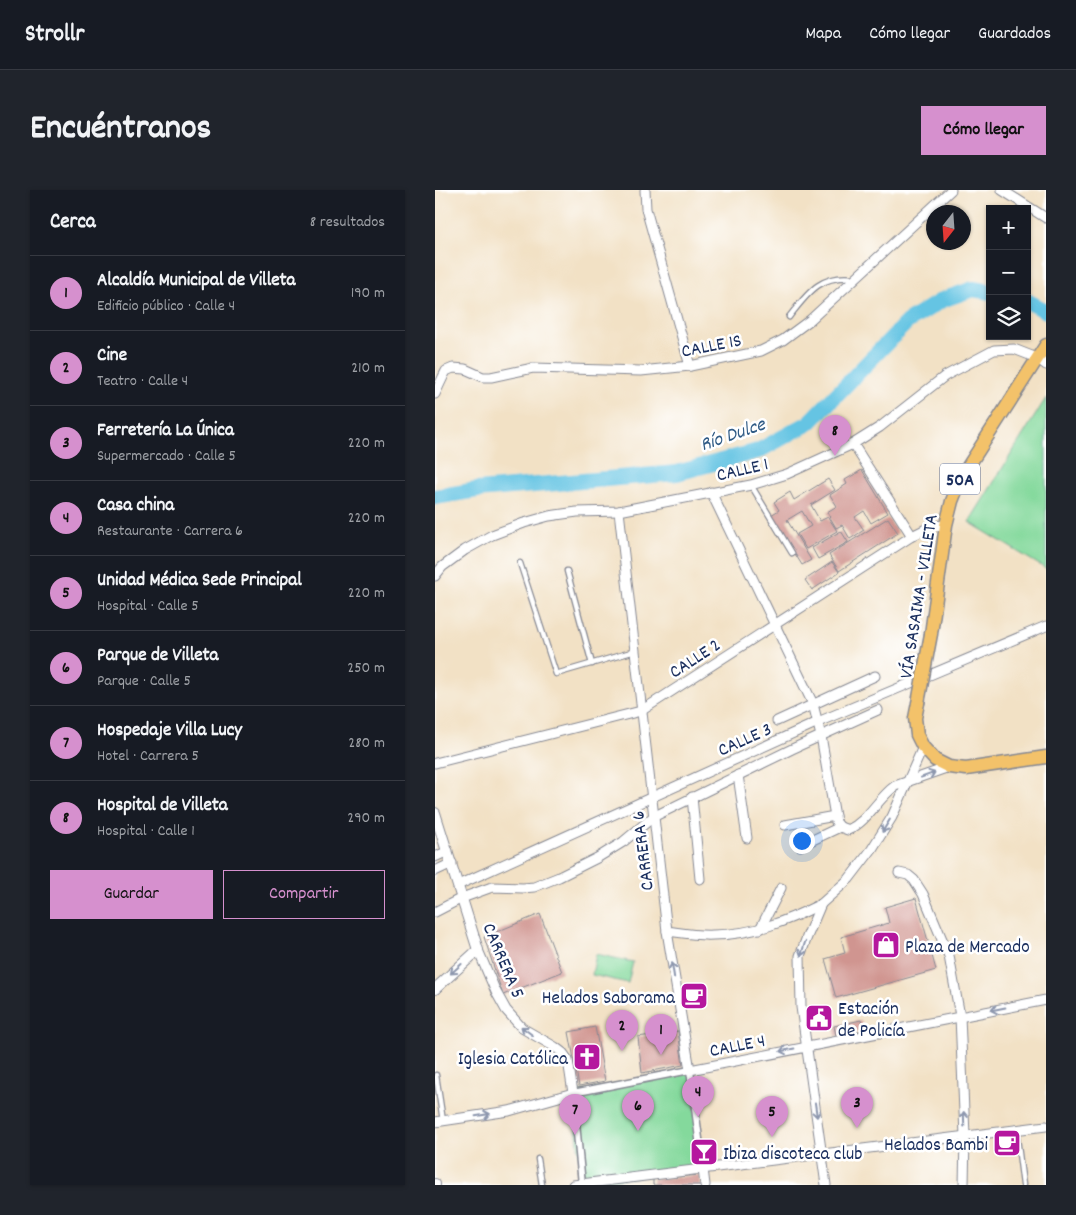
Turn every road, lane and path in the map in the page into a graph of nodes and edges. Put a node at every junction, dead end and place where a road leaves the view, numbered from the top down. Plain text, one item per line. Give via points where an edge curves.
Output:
1 (645, 190) edge
2 (1002, 190) edge
3 (949, 191) edge
4 (1046, 218) edge
5 (855, 278) junction
6 (789, 317) dead end
7 (1046, 345) edge
8 (1041, 362) edge
9 (690, 366) junction
10 (435, 394) edge
11 (853, 444) junction
12 (751, 485) junction
13 (711, 492) junction
14 (619, 511) junction
15 (946, 525) junction
16 (912, 536) junction
17 (792, 553) dead end
18 (520, 563) dead end
19 (567, 571) dead end
20 (435, 576) edge
21 (775, 624) junction
22 (1046, 626) edge
23 (635, 651) junction
24 (592, 664) junction
25 (875, 676) dead end
26 (813, 704) junction
27 (879, 710) dead end
28 (641, 711) junction
29 (777, 722) dead end
30 (818, 722) junction
31 (821, 736) junction
32 (923, 748) junction
33 (1046, 757) edge
34 (435, 763) edge
35 (949, 767) junction
36 (737, 775) junction
37 (907, 782) junction
38 (651, 797) junction
39 (692, 797) junction
40 (435, 813) edge
41 (835, 816) junction
42 (653, 817) junction
43 (785, 825) dead end
44 (840, 827) junction
45 (747, 838) dead end
46 (800, 846) dead end
47 (448, 851) junction
48 (435, 857) edge
49 (452, 863) junction
50 (435, 871) edge
51 (899, 872) dead end
52 (700, 879) dead end
53 (458, 885) junction
54 (781, 888) dead end
55 (462, 898) junction
56 (821, 904) junction
57 (435, 912) edge
58 (761, 929) junction
59 (667, 931) junction
60 (478, 950) junction
61 (435, 989) edge
62 (1046, 1000) edge
63 (960, 1016) junction
64 (807, 1046) junction
65 (690, 1070) junction
66 (436, 1075) dead end
67 (573, 1093) junction
68 (439, 1122) edge
69 (1046, 1126) edge
70 (1016, 1130) junction
71 (965, 1136) junction
72 (823, 1154) junction
73 (538, 1159) dead end
74 (703, 1169) junction
75 (542, 1185) edge
76 (579, 1185) edge
77 (705, 1185) edge
78 (826, 1185) edge
79 (964, 1185) edge
80 (1023, 1185) edge

1 - 9 street via 646,209
2 - 4 street
3 - 5 street, CALLE 1S
5 - 6 lane via 840,276 819,284
5 - 9 street, CALLE 1S via 783,340 761,351
7 - 8 main road, VÍA SASAIMA - VILLETA / 50A
8 - 11 street, CALLE 1 via 1014,349 994,350 945,376
8 - 15 main road, VÍA SASAIMA - VILLETA / 50A via 962,476
9 - 10 street, CALLE 1S via 641,370 533,368 491,378 453,368 446,371
11 - 12 street, CALLE 1 via 787,474
11 - 16 street
12 - 13 street, CALLE 1
12 - 17 lane
13 - 14 street, CALLE 1
13 - 21 street
14 - 20 street, CALLE 1 via 577,512 524,522 465,550
14 - 23 street, CARRERA 6
15 - 16 street, CALLE 2 via 932,526
15 - 32 main road, VÍA SASAIMA - VILLETA / 50A, bridge via 915,718
16 - 21 street, CALLE 2
18 - 24 lane via 556,674
19 - 24 lane
21 - 26 street
21 - 28 street, CALLE 2
22 - 30 street, CALLE 3
23 - 24 lane
23 - 28 street, CARRERA 6
25 - 26 street
26 - 29 street
26 - 30 street
27 - 31 street, CALLE 3
28 - 34 street, CALLE 2
28 - 38 street, CARRERA 6
30 - 31 street
30 - 38 street, CALLE 3
31 - 36 street, CALLE 3
31 - 41 street
32 - 35 main road via 935,760
32 - 37 street
33 - 35 main road via 966,770
37 -> 35 street
36 - 39 street, CALLE 3
36 - 45 street
37 - 44 street via 887,791 856,826 848,830
37 -> 56 street via 892,817 872,849 849,878
38 - 42 street, CARRERA 6
38 - 53 street, CALLE 3
39 - 42 street, CALLE 3
39 - 52 street
40 - 47 street, CARRERA 5
41 - 43 street
41 - 44 street
42 - 55 street, CALLE 3 via 623,842 559,877 523,888 492,887
42 - 59 street, CARRERA 6
44 - 46 street
47 - 48 street
47 - 49 street, CARRERA 5
49 - 50 street
49 - 53 street, CARRERA 5
51 - 63 street via 915,880 938,927 949,956
53 - 55 street, CARRERA 5
54 - 58 street
55 - 57 street, CALLE 3
55 - 60 street, CARRERA 5
56 - 58 street via 792,919
56 -> 64 street via 800,956 801,1007
58 - 59 street via 714,936
65 -> 59 street, CARRERA 6
60 -> 61 street
67 -> 60 street, CARRERA 5 via 568,1060 555,1047 522,1028 507,1010
62 -> 63 street, CALLE 4
63 - 64 street, CALLE 4
71 -> 63 street
64 -> 65 street, CALLE 4
64 -> 72 street
65 - 67 street, CALLE 4
65 - 74 street, CARRERA 6
66 - 68 lane
68 -> 67 street, CALLE 4 via 509,1111
67 - 76 street, CARRERA 5
69 - 70 street
70 - 71 street
70 - 80 lane
71 - 72 street
71 - 79 street
72 - 74 street
72 - 78 street
73 - 75 lane
74 - 76 street
74 - 77 street, CARRERA 6

